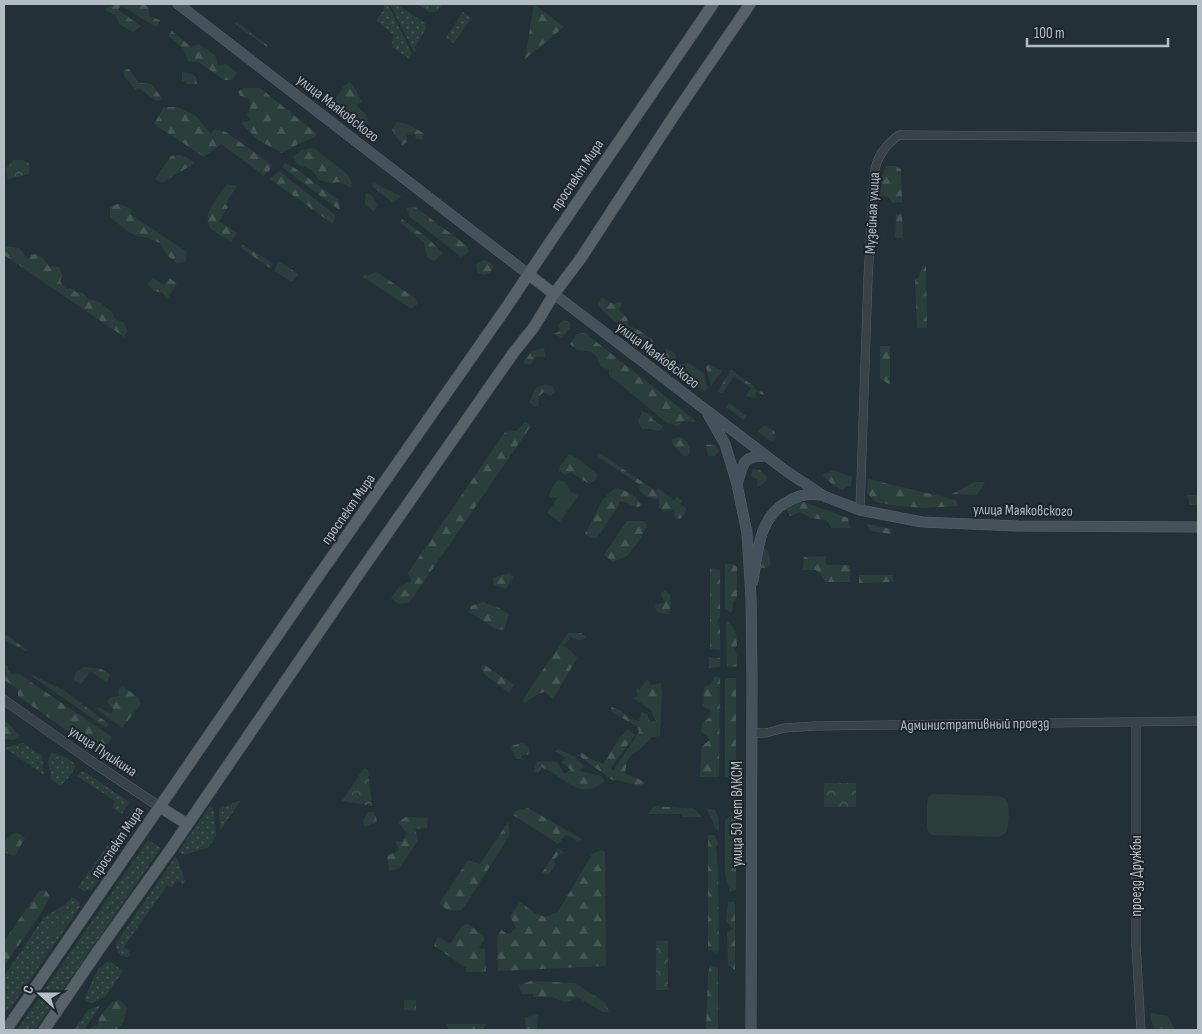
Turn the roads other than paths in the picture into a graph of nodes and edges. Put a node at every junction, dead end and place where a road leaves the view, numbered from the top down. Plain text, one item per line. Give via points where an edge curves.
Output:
1 (178, 4) edge
2 (713, 4) edge
3 (750, 4) edge
4 (1198, 137) edge
5 (528, 274) junction
6 (554, 294) junction
7 (705, 409) junction
8 (766, 456) junction
9 (737, 484) junction
10 (824, 496) junction
11 (860, 510) junction
12 (1198, 527) edge
13 (751, 597) junction
14 (4, 700) edge
15 (1198, 721) edge
16 (1136, 722) junction
17 (752, 733) junction
18 (160, 807) junction
19 (187, 824) junction
20 (6, 1030) edge
21 (44, 1030) edge
22 (751, 1030) edge
23 (1141, 1030) edge

1 - 5 main road, улица Маяковского
2 - 5 main road, проспект Мира
3 - 6 main road
4 - 11 street, Музейная улица via 899,135 889,143 879,156 874,175
5 - 6 main road, улица Маяковского
5 - 18 main road, проспект Мира
6 - 7 main road, улица Маяковского
6 - 19 main road
7 - 8 main road, улица Маяковского
7 - 9 main road, улица 50 лет ВЛКСМ via 725,444
8 - 9 main road via 748,458
8 - 10 main road, улица Маяковского
9 - 13 main road, улица 50 лет ВЛКСМ via 747,533
10 - 11 main road, улица Маяковского
10 - 13 main road, улица 50 лет ВЛКСМ via 810,494 793,498 770,516 761,536
11 - 12 main road, улица Маяковского via 922,522 952,524
13 - 17 main road, улица 50 лет ВЛКСМ
14 - 18 street, улица Пушкина
15 - 16 street, Административный проезд
16 - 17 street, Административный проезд via 815,726
16 - 23 street, проезд Дружбы via 1136,945
17 - 22 main road, улица 50 лет ВЛКСМ
18 - 19 main road, улица Пушкина
18 - 20 main road, проспект Мира
19 - 21 main road

